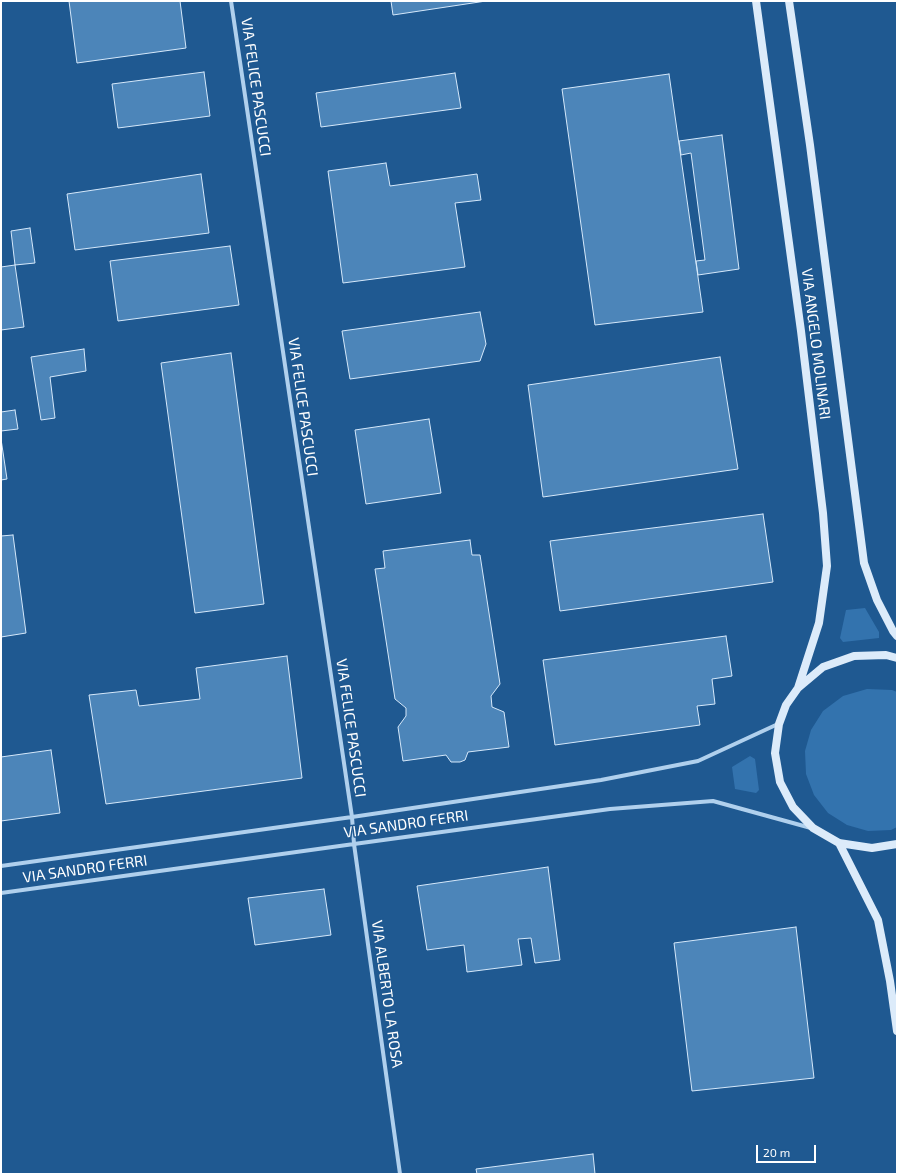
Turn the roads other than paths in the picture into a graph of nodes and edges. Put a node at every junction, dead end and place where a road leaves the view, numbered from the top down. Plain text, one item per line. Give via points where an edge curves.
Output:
1 (231, 1) edge
2 (756, 1) edge
3 (789, 1) edge
4 (897, 636) edge
5 (897, 658) edge
6 (798, 688) junction
7 (778, 724) junction
8 (352, 817) junction
9 (813, 828) junction
10 (839, 843) junction
11 (354, 844) junction
12 (897, 844) edge
13 (1, 866) edge
14 (1, 893) edge
15 (897, 1031) edge
16 (400, 1174) edge

1 - 8 street, VIA FELICE PASCUCCI
2 - 6 street, VIA ANGELO MOLINARI via 824,513 827,566 819,623
3 - 4 street, VIA ANGELO MOLINARI via 864,563 877,600
5 - 6 street via 886,655 854,656 823,667
6 - 7 street via 786,705
7 - 8 street, VIA SANDRO FERRI via 698,761 601,780
7 - 9 street via 775,753 780,782 793,807
8 - 11 street, VIA ALBERTO LA ROSA
8 - 13 street, VIA SANDRO FERRI
9 - 10 street
9 - 11 street, VIA SANDRO FERRI via 713,801 610,809
10 - 12 street via 872,848
10 - 15 street via 878,920
11 - 14 street, VIA SANDRO FERRI
11 - 16 street, VIA ALBERTO LA ROSA

